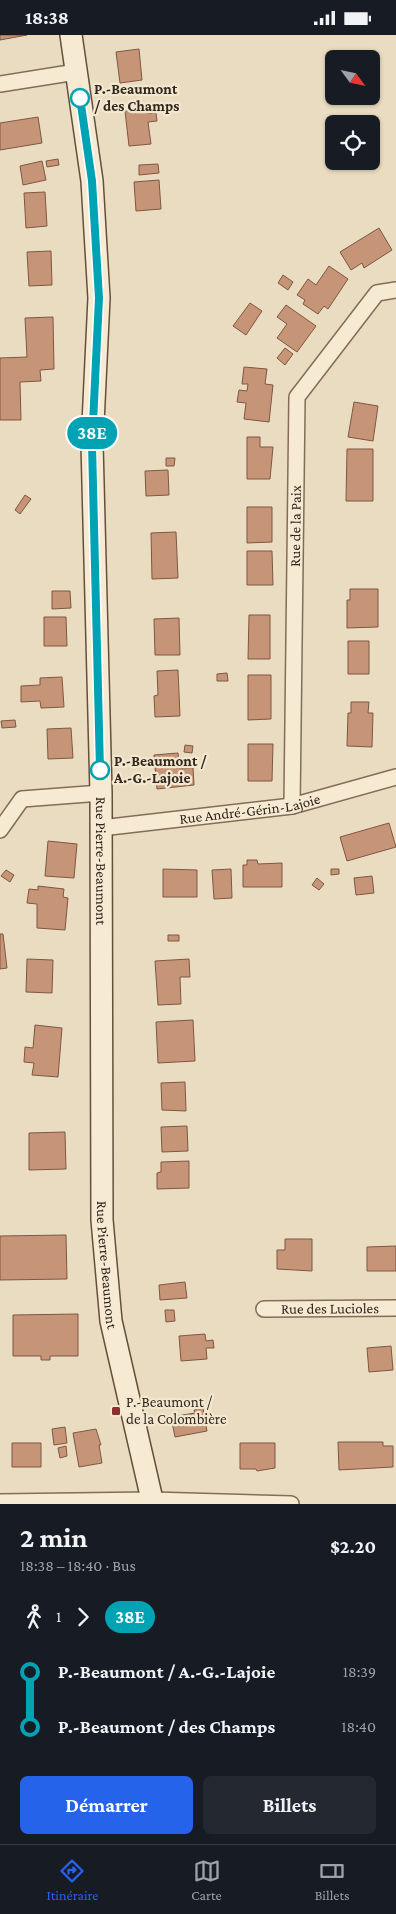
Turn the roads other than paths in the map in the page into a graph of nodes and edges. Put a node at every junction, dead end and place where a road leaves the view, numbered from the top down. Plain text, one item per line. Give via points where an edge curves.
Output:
1 (71, 35) edge
2 (76, 72) junction
3 (0, 84) edge
4 (396, 290) edge
5 (396, 777) edge
6 (101, 793) junction
7 (292, 806) junction
8 (101, 828) junction
9 (0, 830) edge
10 (396, 1308) edge
11 (264, 1309) dead end
12 (0, 1502) edge
13 (153, 1502) edge
14 (291, 1504) edge

1 - 2 main road, Rue Pierre-Beaumont
2 - 3 street
2 - 6 main road, Rue Pierre-Beaumont via 92,181 99,298 92,444
4 - 7 street, Rue de la Paix via 377,293 298,397
5 - 7 street, Rue André-Gérin-Lajoie
6 - 8 main road, Rue Pierre-Beaumont
6 - 9 street via 22,799
7 - 8 street, Rue André-Gérin-Lajoie
8 - 13 main road, Rue Pierre-Beaumont via 102,1219 111,1321
10 - 11 street, Rue des Lucioles
12 - 13 street
13 - 14 street

